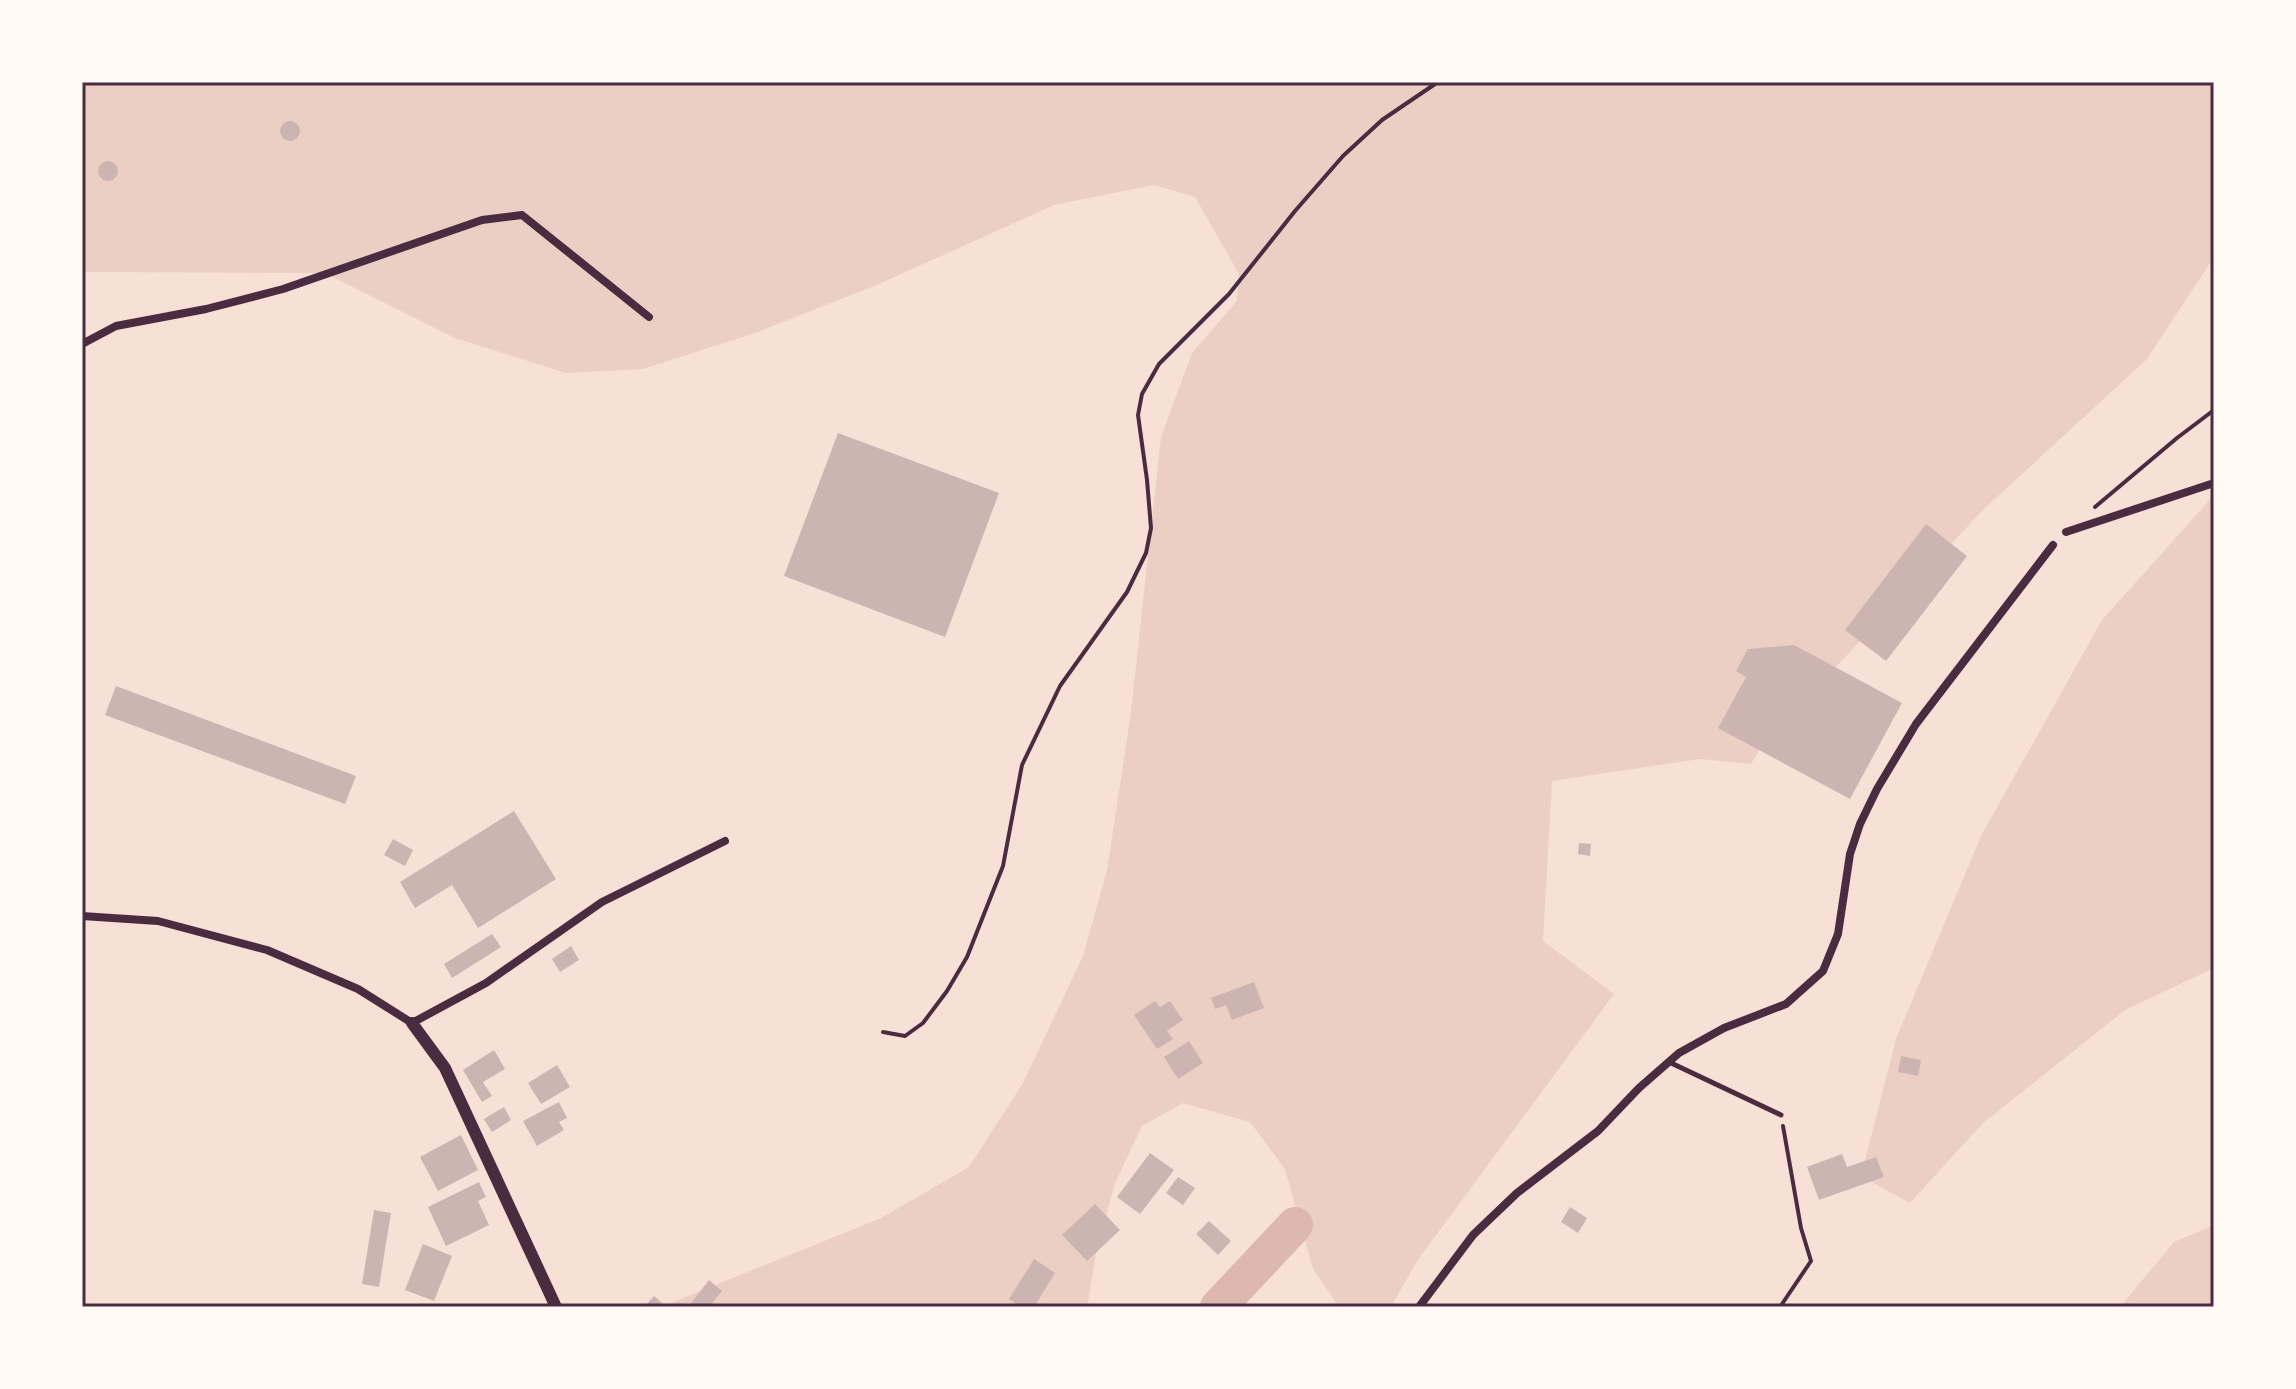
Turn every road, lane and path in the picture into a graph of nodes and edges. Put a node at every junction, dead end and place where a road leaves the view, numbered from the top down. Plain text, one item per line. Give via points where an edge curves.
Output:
1 (1438, 82) edge
2 (649, 317) dead end
3 (82, 344) edge
4 (2214, 410) edge
5 (2214, 483) edge
6 (2088, 513) dead end
7 (2066, 532) dead end
8 (2053, 545) dead end
9 (725, 841) dead end
10 (82, 916) edge
11 (412, 1023) junction
12 (883, 1032) dead end
13 (1669, 1062) junction
14 (1781, 1115) joint
15 (556, 1307) edge
16 (1419, 1307) edge
17 (1780, 1307) edge

1 - 12 path via 1382,120 1343,156 1229,294 1159,364 1142,394 1138,415 1151,528 1146,553 1127,592 1060,686 1022,765 1003,866 967,957 923,1023 905,1036
2 - 3 street via 522,215 482,220 283,289 116,326
4 - 6 path
5 - 7 street
8 - 13 street via 1916,724 1877,789 1853,844 1838,934 1823,971 1786,1004 1724,1028
9 - 11 street via 602,902 486,983
10 - 11 street via 158,921 267,950 358,989
11 - 15 street via 445,1068
13 - 14 lane
13 - 16 street via 1598,1131 1517,1193 1473,1235
14 - 17 path via 1811,1261

